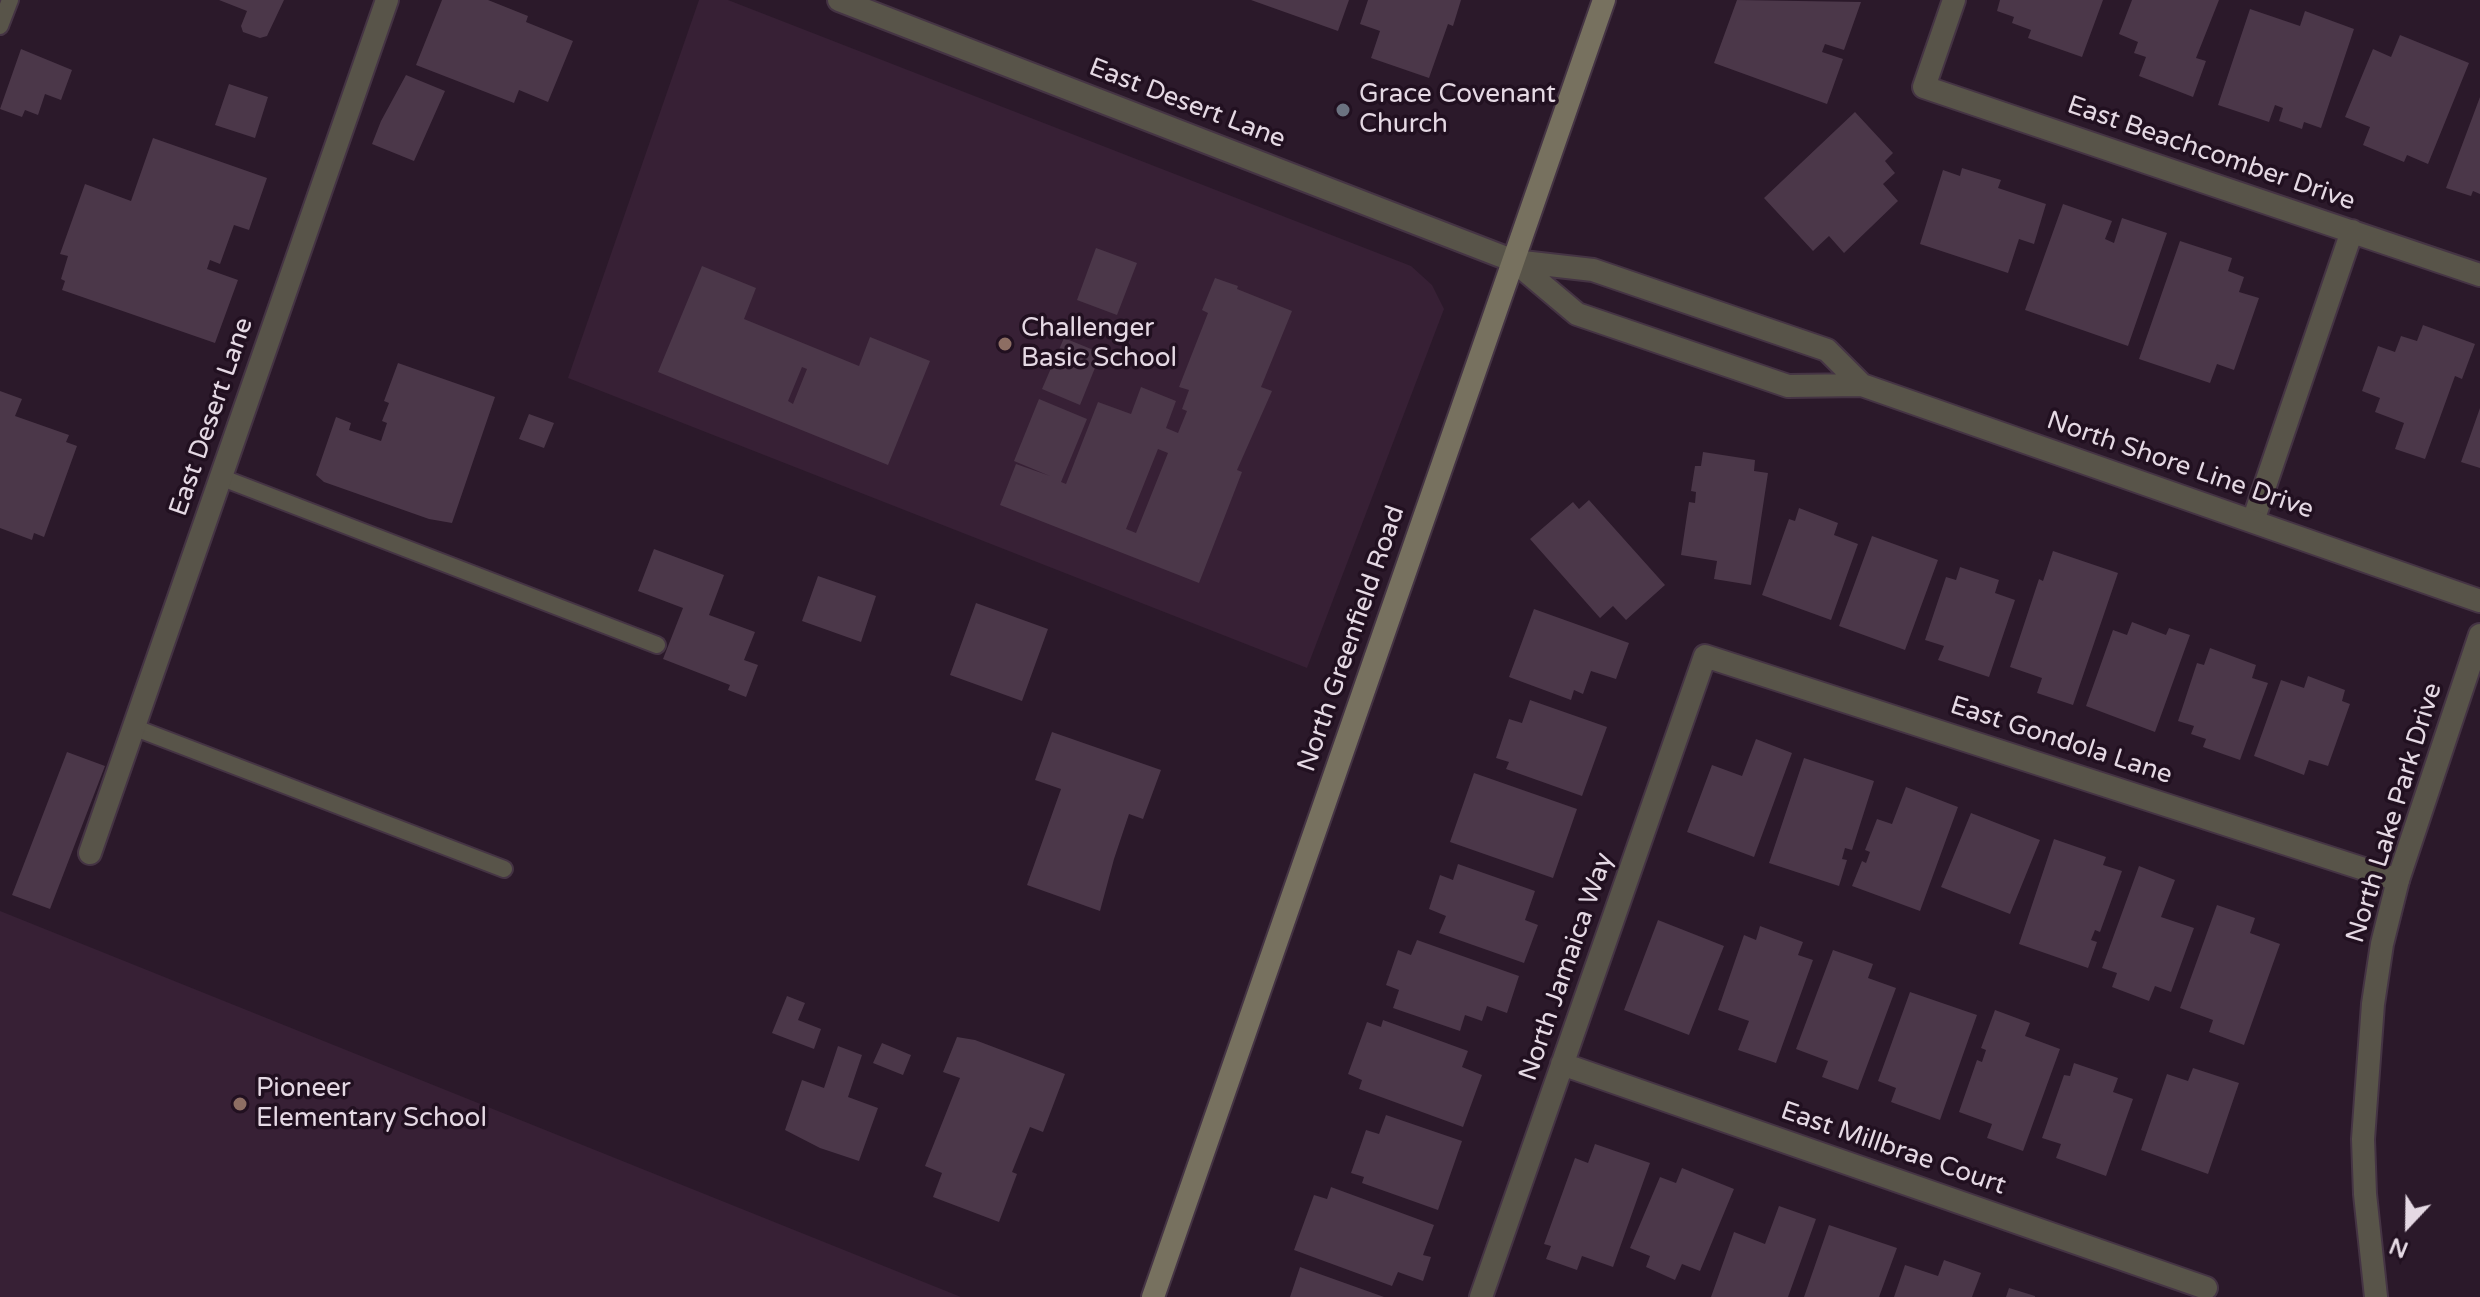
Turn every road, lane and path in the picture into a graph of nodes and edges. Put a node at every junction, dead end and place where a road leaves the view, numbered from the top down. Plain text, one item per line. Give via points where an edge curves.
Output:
1 (10, 0) edge
2 (387, 0) edge
3 (839, 0) edge
4 (1604, 0) edge
5 (1954, 0) edge
6 (0, 26) edge
7 (2352, 231) junction
8 (1514, 261) junction
9 (2480, 275) edge
10 (1862, 385) junction
11 (220, 477) junction
12 (2253, 521) junction
13 (2480, 601) edge
14 (2480, 635) edge
15 (657, 645) dead end
16 (1705, 656) joint
17 (133, 727) junction
18 (90, 853) dead end
19 (504, 869) dead end
20 (2398, 880) junction
21 (1562, 1064) junction
22 (2206, 1288) dead end
23 (1153, 1297) edge
24 (1481, 1297) edge
25 (2376, 1297) edge

1 - 6 lane
2 - 11 street, East Desert Lane
3 - 8 street, East Desert Lane
4 - 8 main road, North Greenfield Road
5 - 7 street, East Beachcomber Drive via 1924,87
7 - 9 street, East Beachcomber Drive
7 - 12 street
8 - 10 street, North Shore Line Drive via 1593,270 1827,350
8 - 10 street, North Shore Line Drive via 1577,314 1788,386
8 - 23 main road, North Greenfield Road
10 - 12 street, North Shore Line Drive
11 - 15 lane
11 - 17 street, East Desert Lane
12 - 13 street, North Shore Line Drive
14 - 20 street, North Lake Park Drive
16 - 20 street, East Gondola Lane
16 - 21 street, North Jamaica Way
17 - 18 street, East Desert Lane
17 - 19 lane
20 - 25 street, North Lake Park Drive via 2373,1004 2363,1139
21 - 22 street, East Millbrae Court
21 - 24 street, North Jamaica Way

